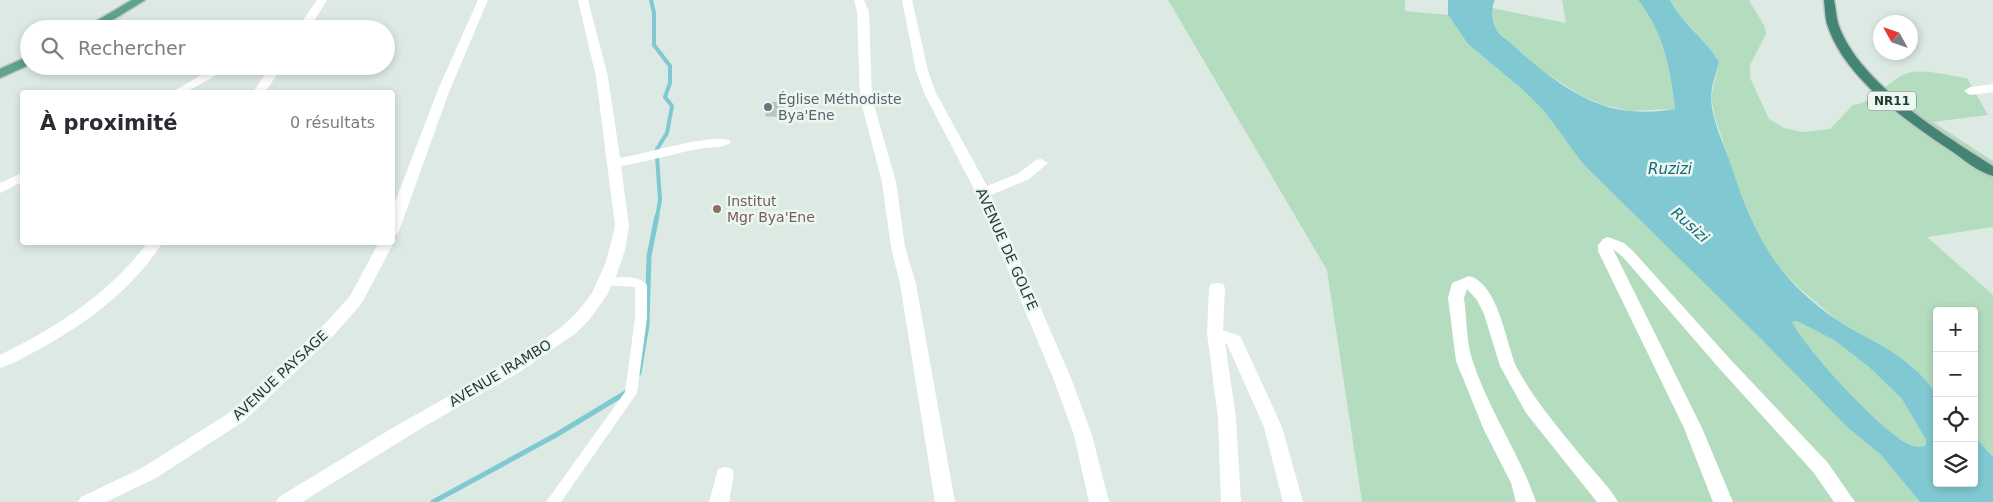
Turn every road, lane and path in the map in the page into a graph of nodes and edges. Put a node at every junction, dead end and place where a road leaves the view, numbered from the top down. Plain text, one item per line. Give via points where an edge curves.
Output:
1 (140, 0) edge
2 (322, 0) edge
3 (483, 0) edge
4 (583, 0) edge
5 (859, 0) edge
6 (907, 0) edge
7 (1829, 0) edge
8 (105, 20) edge
9 (309, 20) edge
10 (20, 64) edge
11 (0, 74) edge
12 (210, 75) edge
13 (271, 75) edge
14 (1993, 88) edge
15 (182, 90) edge
16 (260, 90) edge
17 (1970, 91) dead end
18 (724, 142) dead end
19 (613, 163) junction
20 (1040, 163) dead end
21 (1993, 172) edge
22 (20, 177) edge
23 (0, 189) edge
24 (983, 193) junction
25 (395, 224) edge
26 (154, 245) edge
27 (385, 245) edge
28 (607, 282) junction
29 (1217, 288) dead end
30 (1215, 333) junction
31 (0, 362) edge
32 (726, 474) dead end
33 (88, 502) edge
34 (286, 502) edge
35 (552, 502) edge
36 (718, 502) edge
37 (945, 502) edge
38 (1099, 502) edge
39 (1231, 502) edge
40 (1293, 502) edge
41 (1526, 502) edge
42 (1608, 502) edge
43 (1723, 502) edge
44 (1845, 502) edge

1 - 8 main road
2 - 9 street
3 - 25 street via 443,92
4 - 19 street, AVENUE IRAMBO via 602,77
5 - 37 street via 863,12 866,98 889,182
6 - 24 street, AVENUE DE GOLFE via 930,93
7 - 21 highway, NR11 via 1832,25 1862,72 1892,102 1929,131
10 - 11 main road
12 - 15 street
13 - 16 street
14 - 17 street
18 - 19 street via 683,147
19 - 28 street, AVENUE IRAMBO via 622,226
20 - 24 street via 1024,176
22 - 23 street
24 - 38 street, AVENUE DE GOLFE via 1062,378 1082,435
26 - 31 street via 134,272 85,314 52,336
27 - 33 street, AVENUE PAYSAGE via 356,299 328,331 238,416 149,473
28 - 34 street, AVENUE IRAMBO via 579,320 525,360
28 - 35 street via 636,282 641,285 641,318 632,388
29 - 30 street
30 - 39 street via 1227,418
30 - 40 street via 1234,340 1260,395 1273,428
32 - 36 street
41 - 42 street via 1464,361 1456,298 1458,287 1469,281 1484,297 1508,366 1532,408
43 - 44 street via 1693,428 1606,251 1608,242 1628,254 1821,468

